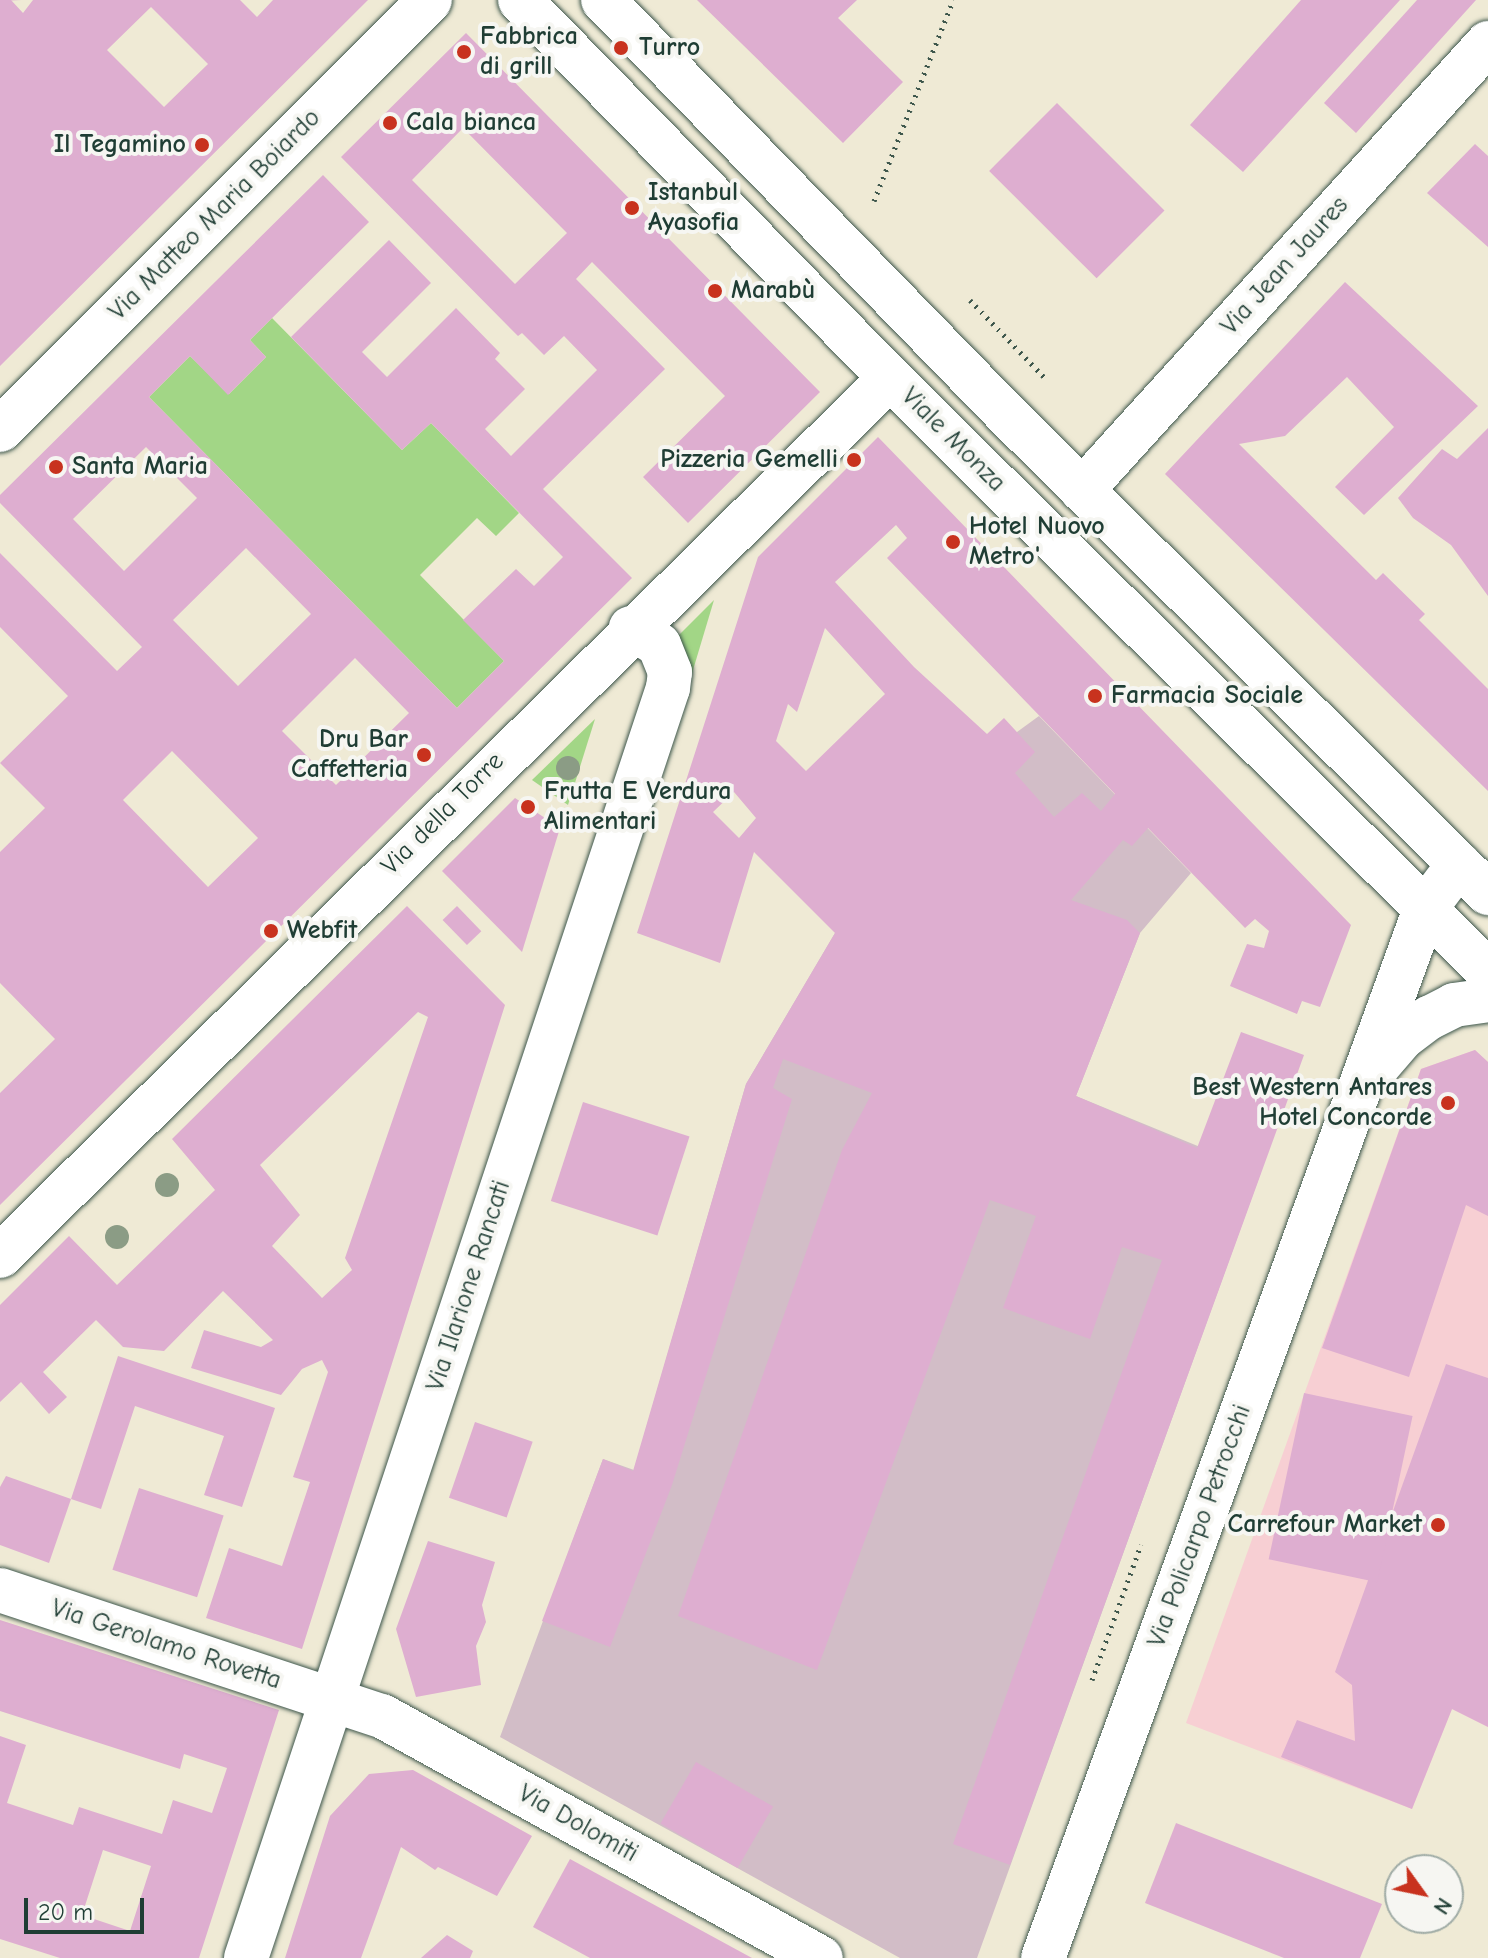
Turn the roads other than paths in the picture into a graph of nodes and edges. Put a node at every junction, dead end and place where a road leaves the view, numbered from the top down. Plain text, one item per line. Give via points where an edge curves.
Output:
1 (430, 0) edge
2 (520, 0) edge
3 (603, 0) edge
4 (1488, 43) edge
5 (890, 378) junction
6 (0, 430) edge
7 (1082, 490) junction
8 (631, 628) junction
9 (1474, 878) edge
10 (1425, 909) junction
11 (1488, 971) edge
12 (1488, 1000) edge
13 (1357, 1095) junction
14 (0, 1256) edge
15 (0, 1590) edge
16 (332, 1700) junction
17 (246, 1958) edge
18 (821, 1958) edge
19 (1043, 1958) edge

1 - 6 street, Via Matteo Maria Boiardo
2 - 5 street, Viale Monza
3 - 7 street
4 - 7 street, Via Jean Jaures
5 - 8 street, Via della Torre
5 - 10 street, Viale Monza
7 - 9 street
8 - 14 street, Via della Torre
8 - 16 street, Via Ilarione Rancati via 659,645 670,672 668,688
9 - 10 street
10 - 11 street, Viale Monza
10 - 13 street, Via Policarpo Petrocchi
12 - 13 street, Via Policarpo Petrocchi via 1454,1005 1417,1026 1387,1054
13 - 19 street, Via Policarpo Petrocchi
15 - 16 street, Via Gerolamo Rovetta
16 - 17 street, Via Ilarione Rancati
16 - 18 street, Via Dolomiti via 382,1716

